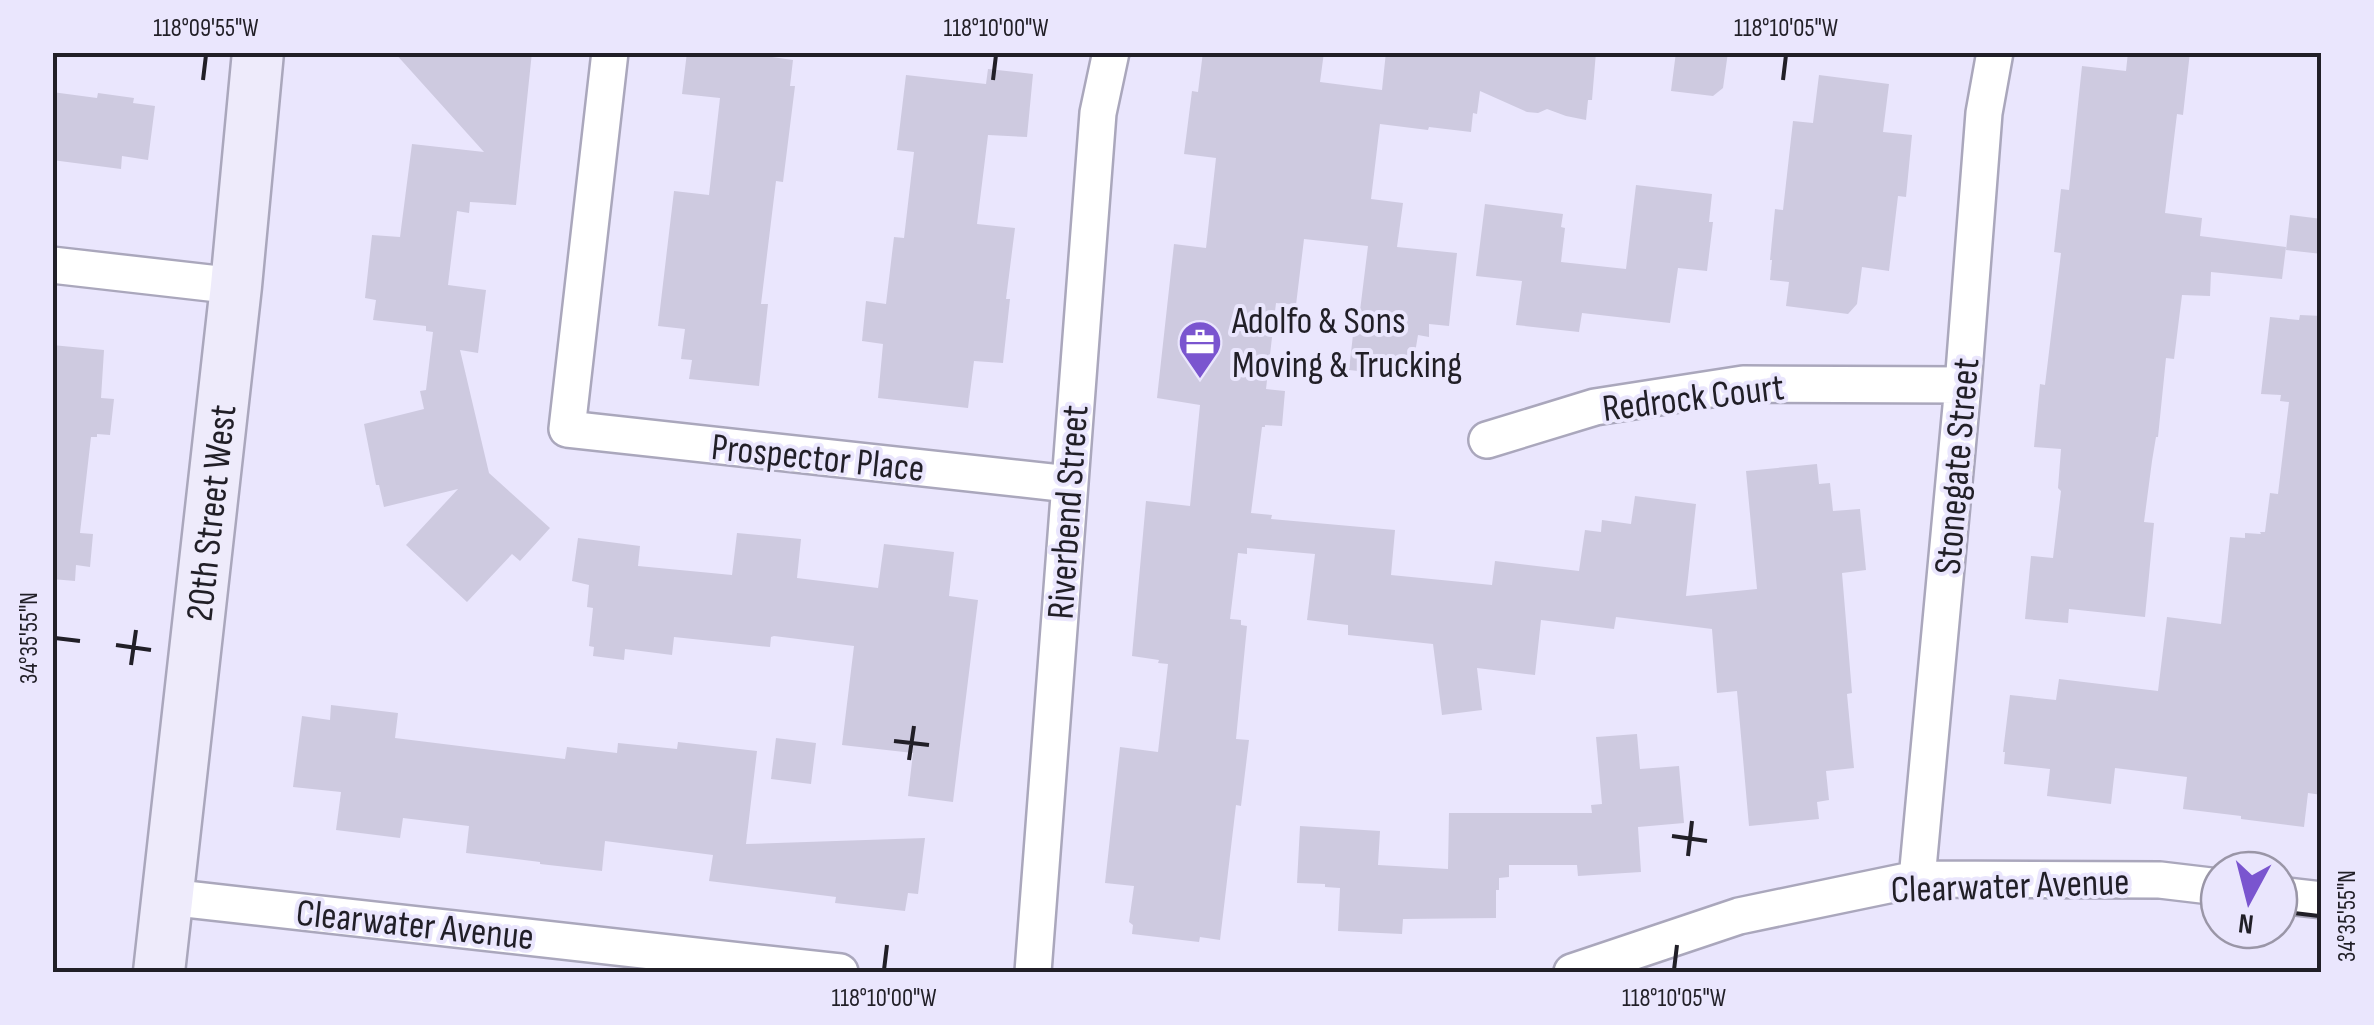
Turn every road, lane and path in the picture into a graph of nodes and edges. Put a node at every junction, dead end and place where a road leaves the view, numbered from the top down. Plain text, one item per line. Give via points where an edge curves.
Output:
1 (258, 52) edge
2 (610, 52) edge
3 (1111, 52) edge
4 (1995, 52) edge
5 (52, 265) edge
6 (236, 286) junction
7 (1963, 385) junction
8 (1488, 440) dead end
9 (1069, 484) junction
10 (1918, 880) junction
11 (2199, 885) edge
12 (168, 897) junction
13 (159, 972) edge
14 (840, 972) edge
15 (1033, 972) edge
16 (1572, 972) edge

1 - 6 street, 20th Street West
2 - 9 street, Prospector Place via 567,429
3 - 9 street, Riverbend Street via 1098,113
4 - 7 street, Stonegate Street via 1984,113
5 - 6 street
6 - 12 street, 20th Street West
7 - 8 street, Redrock Court via 1743,384 1595,407
7 - 10 street, Stonegate Street
9 - 15 street, Riverbend Street
10 - 11 street, Clearwater Avenue
10 - 16 street, Clearwater Avenue via 1739,916
12 - 13 street, 20th Street West
12 - 14 street, Clearwater Avenue

